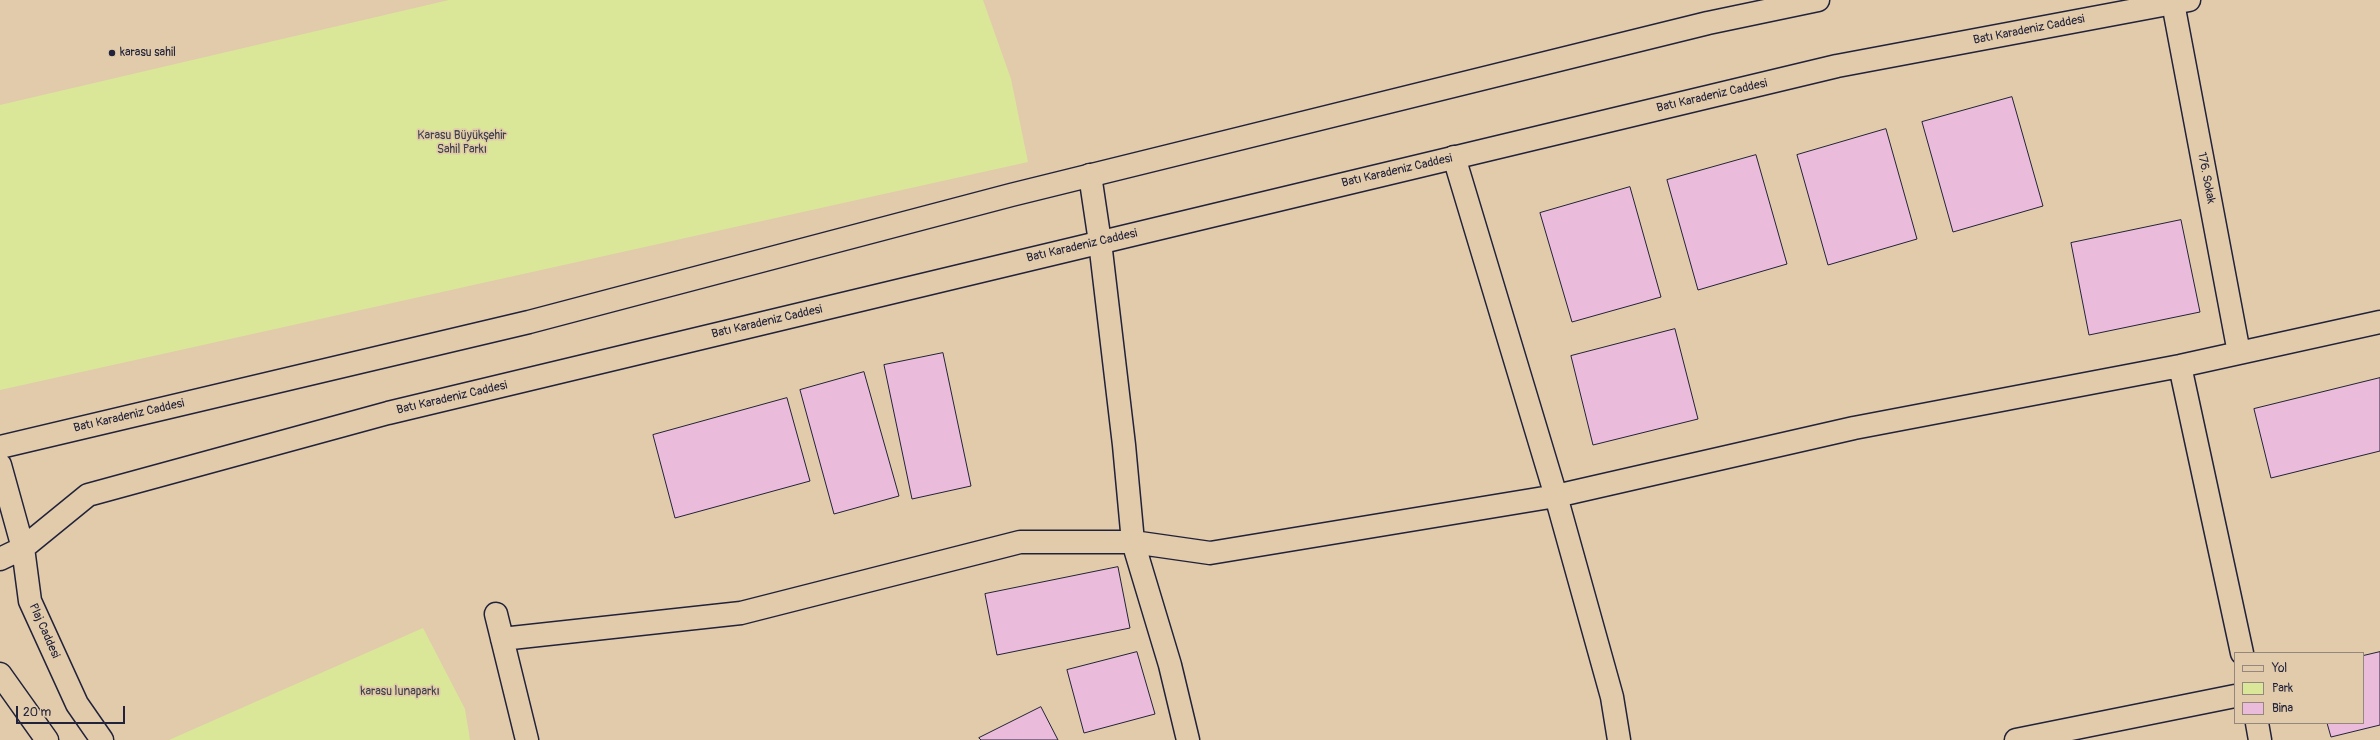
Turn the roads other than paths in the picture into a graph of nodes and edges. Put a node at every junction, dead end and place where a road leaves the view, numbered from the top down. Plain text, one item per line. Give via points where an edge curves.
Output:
1 (1818, 0) edge
2 (2181, 2) edge
3 (1454, 157) junction
4 (1090, 175) junction
5 (1100, 242) junction
6 (2380, 322) edge
7 (2239, 353) junction
8 (2180, 366) junction
9 (0, 447) edge
10 (0, 465) edge
11 (1556, 496) junction
12 (1133, 542) junction
13 (23, 548) junction
14 (0, 559) edge
15 (496, 614) dead end
16 (502, 639) junction
17 (2242, 652) edge
18 (0, 674) edge
19 (2234, 696) edge
20 (2257, 724) edge
21 (47, 740) edge
22 (102, 740) edge
23 (527, 740) edge
24 (1188, 740) edge
25 (1619, 740) edge
26 (2016, 740) edge
27 (2260, 740) edge

1 - 4 main road, Batı Karadeniz Caddesi via 1708,23
2 - 3 main road, Batı Karadeniz Caddesi via 1837,66
2 - 7 main road, 176. Sokak
3 - 5 main road, Batı Karadeniz Caddesi
3 - 11 main road
4 - 5 main road
4 - 9 main road, Batı Karadeniz Caddesi via 529,322
5 - 12 main road
5 - 13 main road, Batı Karadeniz Caddesi via 388,413 88,495
6 - 7 main road
7 - 8 main road
8 - 11 main road via 1854,428
8 - 17 main road
10 - 13 main road, Plaj Caddesi
11 - 12 main road via 1210,553
11 - 25 main road via 1612,697
12 - 16 main road via 1020,542 742,613
12 - 24 main road via 1170,665
13 - 14 main road, Batı Karadeniz Caddesi
13 - 22 main road, Plaj Caddesi via 30,601 77,704
15 - 16 main road
16 - 23 main road
18 - 21 main road
19 - 26 main road
20 - 27 main road

